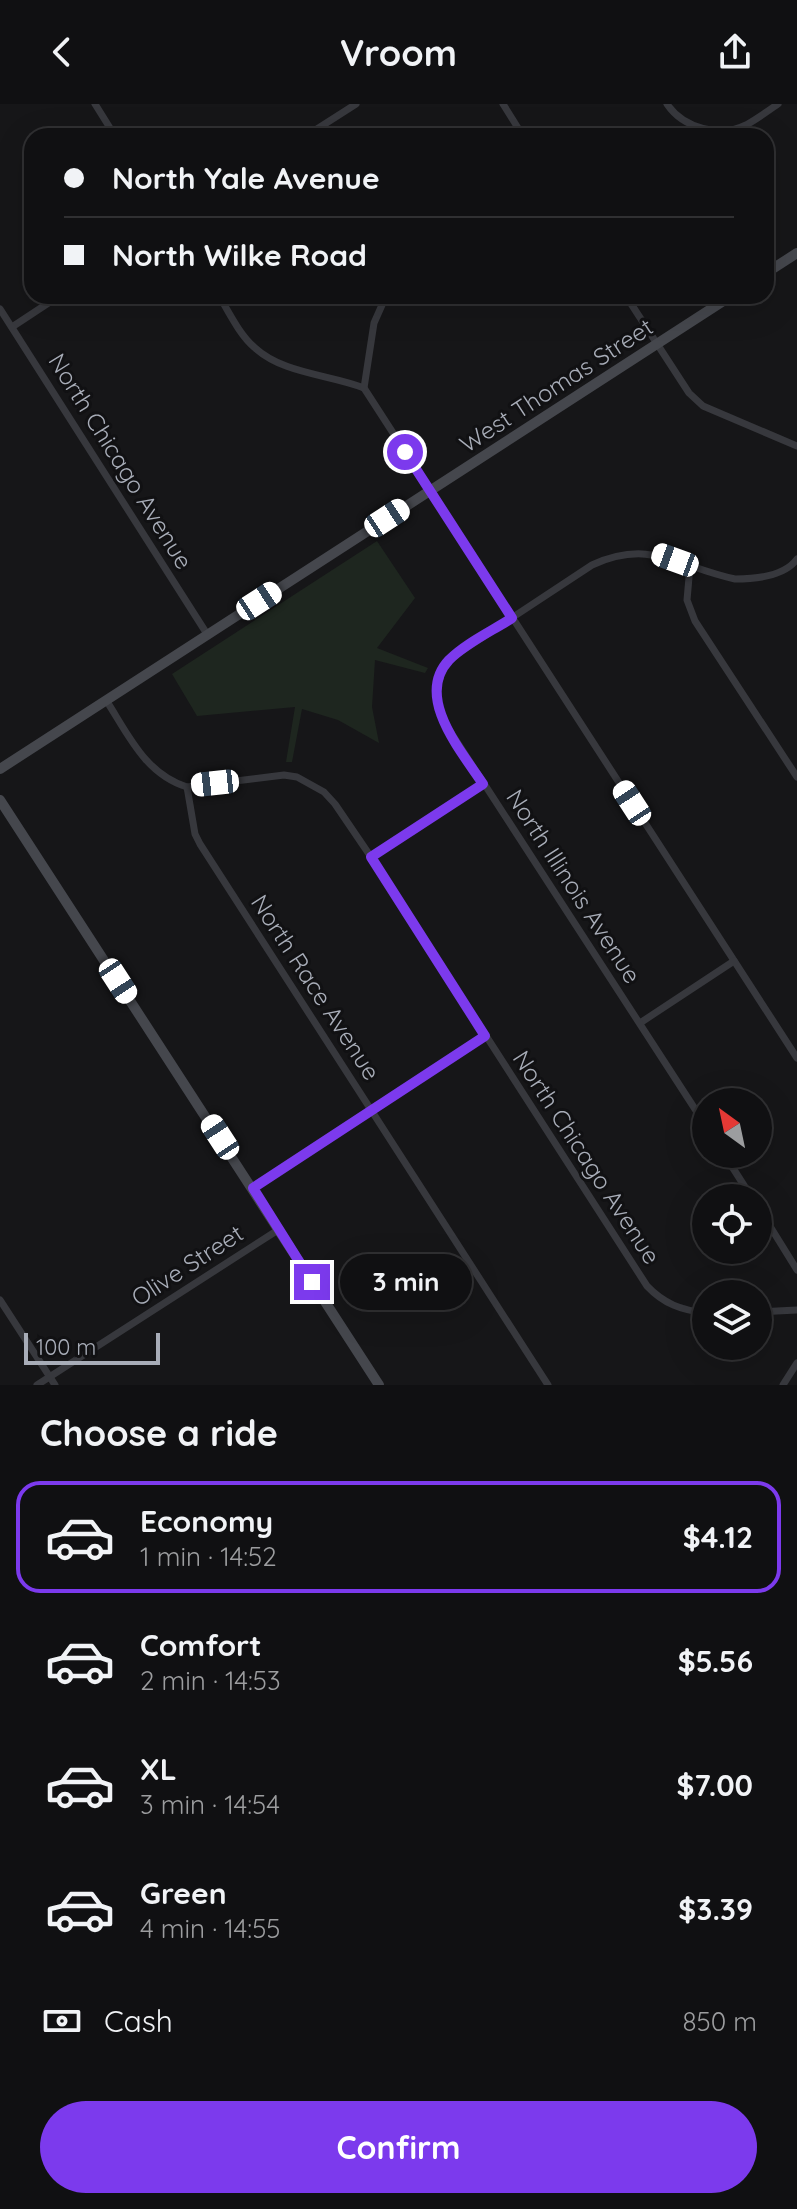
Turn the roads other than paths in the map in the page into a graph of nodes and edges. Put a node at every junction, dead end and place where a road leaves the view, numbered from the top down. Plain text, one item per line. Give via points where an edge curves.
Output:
1 (95, 104) edge
2 (356, 104) edge
3 (503, 104) edge
4 (667, 104) edge
5 (778, 104) edge
6 (695, 126) joint
7 (110, 128) edge
8 (318, 128) edge
9 (518, 128) edge
10 (699, 128) edge
11 (737, 128) edge
12 (797, 253) edge
13 (774, 268) edge
14 (47, 304) edge
15 (224, 304) edge
16 (382, 304) edge
17 (631, 304) edge
18 (718, 304) edge
19 (0, 309) edge
20 (12, 327) junction
21 (657, 343) junction
22 (364, 388) junction
23 (797, 446) edge
24 (430, 491) junction
25 (796, 565) edge
26 (690, 566) junction
27 (512, 618) junction
28 (207, 634) junction
29 (106, 700) junction
30 (0, 769) edge
31 (797, 777) edge
32 (483, 784) junction
33 (187, 787) junction
34 (0, 800) edge
35 (371, 857) junction
36 (734, 961) junction
37 (640, 1023) junction
38 (485, 1036) junction
39 (797, 1058) edge
40 (692, 1104) edge
41 (372, 1112) junction
42 (253, 1188) junction
43 (278, 1230) junction
44 (772, 1230) edge
45 (797, 1270) edge
46 (0, 1300) edge
47 (797, 1310) edge
48 (692, 1311) edge
49 (772, 1311) edge
50 (797, 1363) edge
51 (50, 1377) junction
52 (37, 1385) edge
53 (55, 1385) edge
54 (379, 1385) edge
55 (548, 1385) edge
56 (783, 1385) edge

1 - 7 street
2 - 8 street
3 - 9 street
4 - 6 street
5 - 11 street
6 - 10 street
12 - 13 street
14 - 20 street
15 - 22 street via 253,346 272,361
16 - 22 street via 374,323
17 - 21 street
18 - 21 street, West Thomas Street
19 - 20 street, North Chicago Avenue
20 - 28 street, North Chicago Avenue
21 - 23 street via 703,406
21 - 24 street, West Thomas Street
22 - 24 street
24 - 27 street
24 - 28 street, West Thomas Street
25 - 26 street via 750,579
26 - 27 street via 644,552 610,556
26 - 31 street via 687,600 695,621
27 - 32 street, North Illinois Avenue via 448,661 436,694 444,721
27 - 36 street
28 - 29 street, West Thomas Street
29 - 30 street, West Thomas Street
29 - 33 street via 150,767
32 - 35 street
32 - 37 street, North Illinois Avenue
33 - 35 street, North Chicago Avenue via 297,777 324,792
33 - 41 street, North Race Avenue via 200,844
34 - 42 street
35 - 38 street, North Chicago Avenue
36 - 37 street
36 - 39 street
37 - 40 street, North Illinois Avenue
38 - 41 street
38 - 48 street, North Chicago Avenue via 647,1286 667,1304
41 - 42 street
41 - 55 street, North Race Avenue
42 - 43 street
43 - 51 street, Olive Street
43 - 54 street
44 - 45 street
46 - 51 street
47 - 49 street
50 - 56 street
51 - 52 street, Olive Street
51 - 53 street

